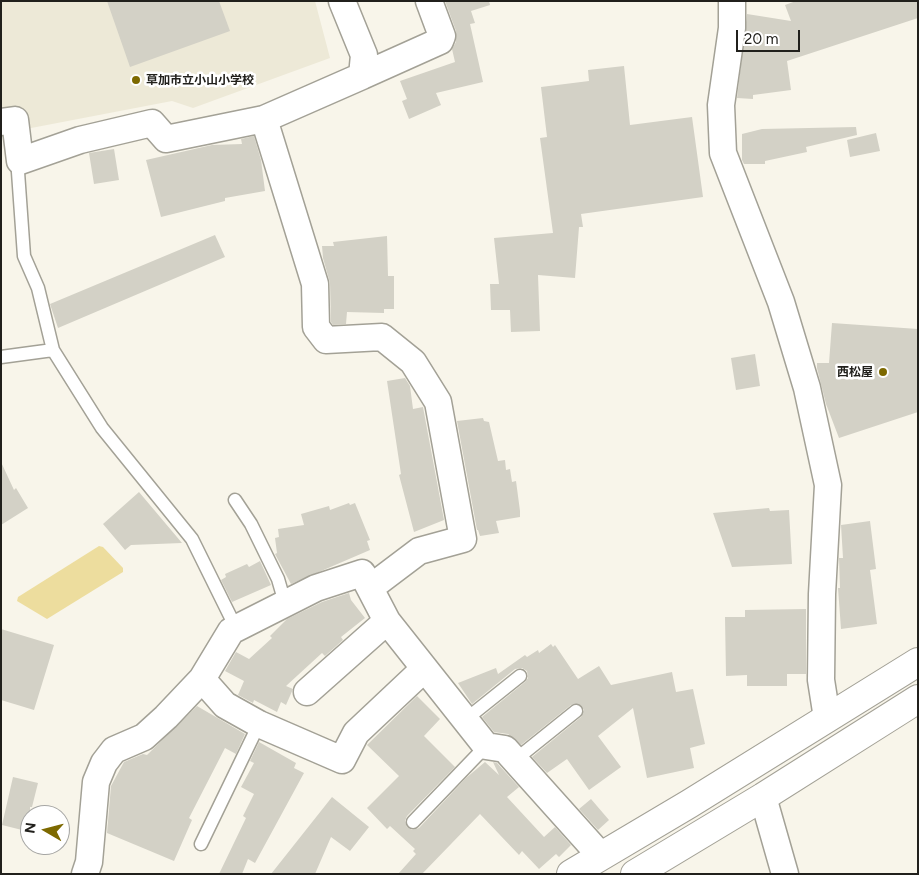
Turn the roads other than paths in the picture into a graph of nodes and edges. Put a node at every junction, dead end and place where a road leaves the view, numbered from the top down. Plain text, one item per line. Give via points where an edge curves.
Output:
1 (342, 1) edge
2 (429, 1) edge
3 (732, 1) edge
4 (362, 76) junction
5 (264, 118) junction
6 (1, 122) edge
7 (20, 161) junction
8 (53, 350) junction
9 (1, 357) edge
10 (235, 500) dead end
11 (370, 588) junction
12 (286, 603) junction
13 (387, 621) junction
14 (236, 628) junction
15 (918, 662) edge
16 (424, 669) junction
17 (520, 676) dead end
18 (202, 680) junction
19 (307, 692) dead end
20 (918, 699) edge
21 (576, 711) dead end
22 (827, 718) junction
23 (465, 720) junction
24 (259, 724) junction
25 (486, 746) junction
26 (515, 760) junction
27 (763, 797) junction
28 (413, 822) dead end
29 (201, 844) dead end
30 (602, 856) junction
31 (666, 866) edge
32 (85, 874) edge
33 (571, 874) edge
34 (635, 874) edge
35 (785, 874) edge

1 - 4 street via 364,55
2 - 4 street via 442,36 440,40
3 - 22 street via 732,28 721,105 723,153 781,302 807,388 828,485 821,680
4 - 5 street
5 - 7 street via 166,140 152,124 80,140
5 - 11 street via 314,284 316,327 326,340 382,337 413,362 438,402 462,539 419,551
6 - 7 street via 15,120
7 - 8 lane via 24,256 38,288
8 - 9 lane
8 - 14 lane via 102,428 192,539
10 - 12 lane via 255,532
11 - 12 street via 362,573 316,588
11 - 13 street
12 - 14 street
13 - 16 street
13 - 19 street
14 - 18 street via 231,631
15 - 22 street
16 - 23 street
16 - 24 street via 356,733 342,760
17 - 23 lane
18 - 24 street via 225,705
18 - 32 street via 144,737 114,750 104,763 96,782 89,862
20 - 27 street
21 - 26 lane
22 - 30 street
23 - 25 street
24 - 29 lane
25 - 26 street via 505,749
25 - 28 lane
26 - 30 street
27 - 31 street
27 - 35 street
30 - 33 street
31 - 34 street

